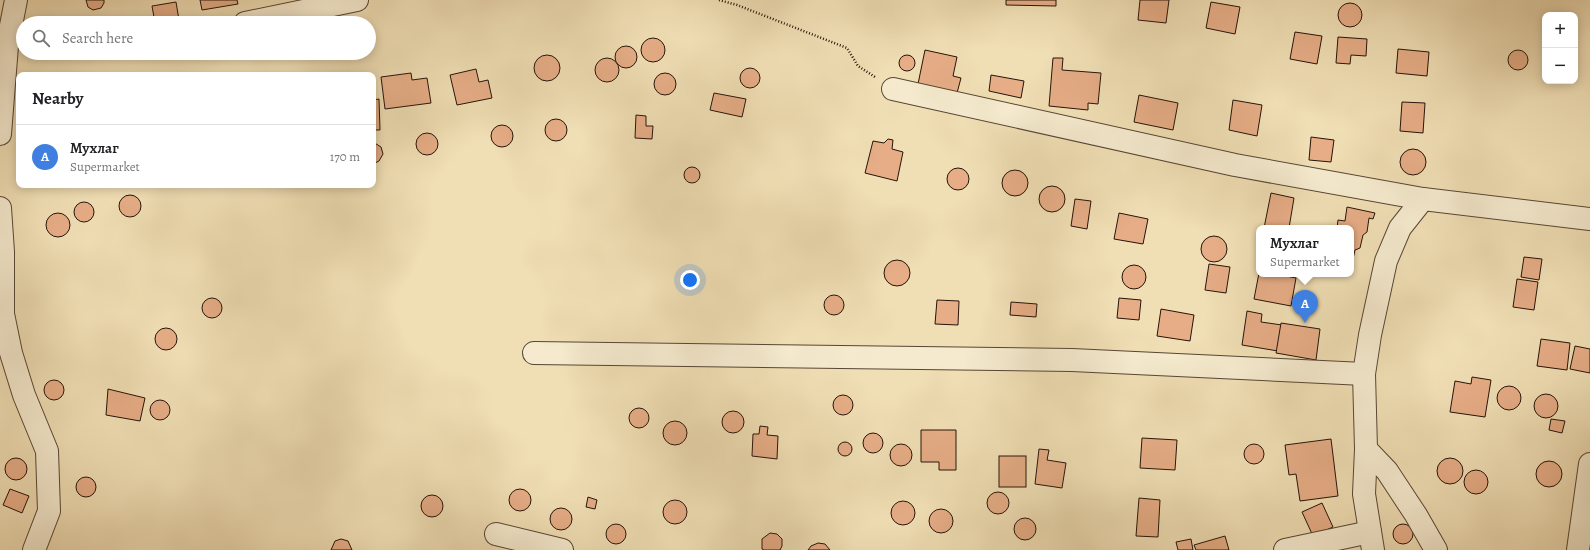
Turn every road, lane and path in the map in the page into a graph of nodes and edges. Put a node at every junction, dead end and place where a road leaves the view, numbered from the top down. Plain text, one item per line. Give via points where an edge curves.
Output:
1 (4, 0) edge
2 (16, 0) edge
3 (357, 0) edge
4 (719, 0) edge
5 (0, 2) edge
6 (279, 16) edge
7 (15, 46) edge
8 (893, 89) joint
9 (0, 134) edge
10 (1423, 199) junction
11 (0, 208) edge
12 (1590, 219) edge
13 (534, 353) dead end
14 (1364, 374) junction
15 (1366, 449) junction
16 (1590, 464) edge
17 (496, 534) dead end
18 (1371, 541) edge
19 (34, 550) edge
20 (562, 550) edge
21 (1285, 550) edge
22 (1436, 550) edge
23 (1578, 550) edge

1 - 5 street
2 - 7 street
3 - 6 street
4 - 8 path via 847,48 858,66
7 - 9 street
8 - 10 street via 1235,165
10 - 12 street
10 - 14 street via 1400,228 1386,261
11 - 19 street via 3,314 6,330 24,395 48,451 49,511
13 - 14 street via 1072,360
14 - 15 street
15 - 18 street via 1364,494
15 - 22 street via 1387,471
16 - 23 street
17 - 20 street
18 - 21 street

